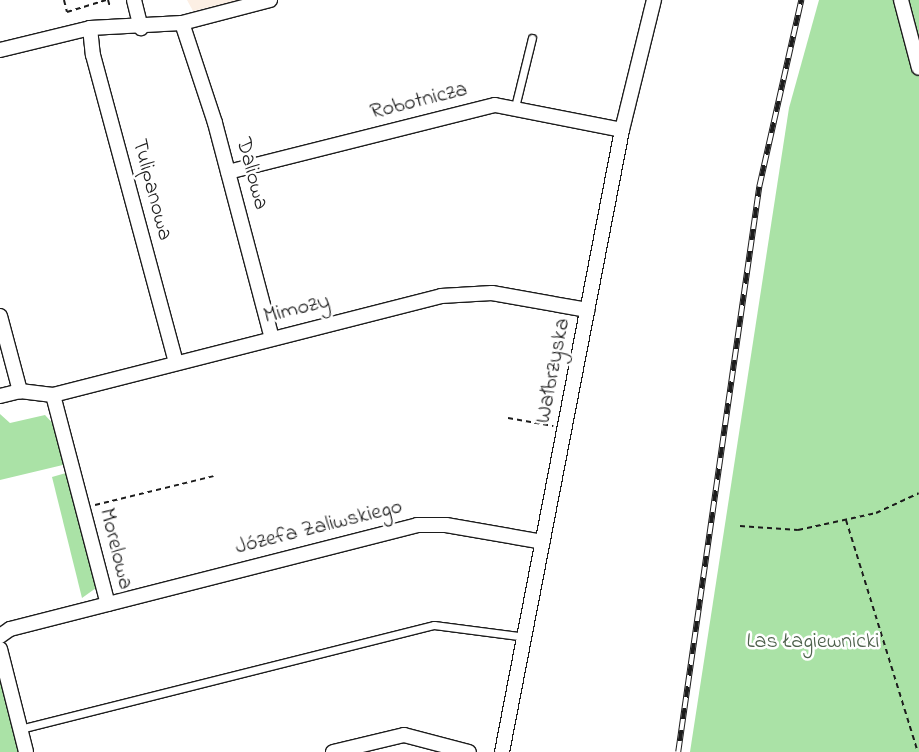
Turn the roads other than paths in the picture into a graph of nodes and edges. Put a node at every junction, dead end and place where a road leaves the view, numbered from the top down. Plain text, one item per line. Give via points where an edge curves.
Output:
1 (134, 0) edge
2 (270, 0) edge
3 (654, 0) edge
4 (901, 0) edge
5 (182, 23) junction
6 (90, 28) junction
7 (141, 28) junction
8 (532, 38) dead end
9 (0, 50) edge
10 (919, 68) edge
11 (515, 108) junction
12 (622, 130) junction
13 (228, 172) junction
14 (587, 310) junction
15 (0, 316) edge
16 (272, 338) junction
17 (176, 363) junction
18 (20, 391) junction
19 (54, 395) junction
20 (0, 396) edge
21 (543, 542) junction
22 (108, 604) junction
23 (0, 636) edge
24 (526, 637) junction
25 (0, 648) edge
26 (20, 729) junction
27 (26, 752) edge
28 (333, 752) edge
29 (469, 752) edge
30 (502, 752) edge

1 - 7 street
2 - 5 street
3 - 12 street, Wałbrzyska
4 - 10 street
5 - 7 street
5 - 13 street, Daliowa
6 - 7 street
6 - 9 street
6 - 17 street, Tulipanowa via 93,54
8 - 11 lane
11 - 12 street, Robotnicza
11 - 13 street, Robotnicza via 492,105
12 - 14 street, Wałbrzyska
13 - 16 street, Daliowa
14 - 16 street, Mimozy via 468,293
14 - 21 street, Wałbrzyska
15 - 18 street
16 - 17 street, Mimozy
17 - 19 street, Mimozy
18 - 19 street, Mimozy
18 - 20 street
19 - 22 street, Morelowa
21 - 22 street, Józefa Zaliwskiego via 422,525
21 - 24 street, Wałbrzyska
22 - 23 street, Morelowa via 10,629
24 - 26 lane via 434,625
24 - 30 street, Wałbrzyska
25 - 26 street
26 - 27 street
28 - 29 street via 404,735

